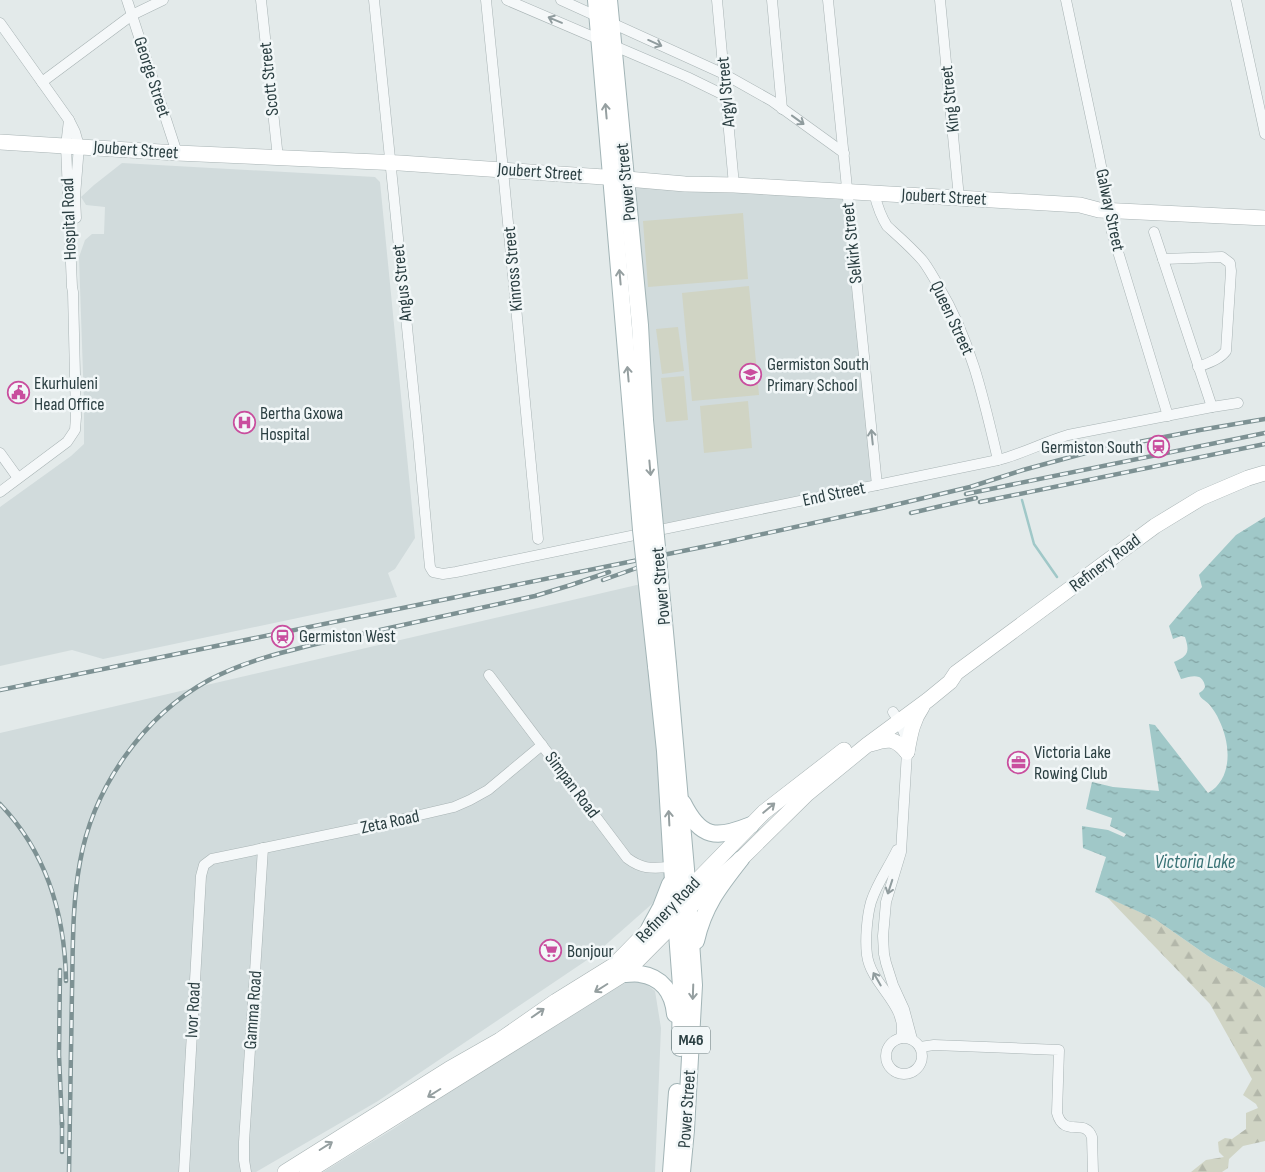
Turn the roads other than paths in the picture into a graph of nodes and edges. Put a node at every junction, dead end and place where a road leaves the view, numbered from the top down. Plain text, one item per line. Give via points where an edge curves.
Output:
1 (127, 0) edge
2 (162, 0) edge
3 (261, 0) edge
4 (374, 0) edge
5 (486, 0) edge
6 (507, 0) edge
7 (561, 0) edge
8 (596, 0) edge
9 (608, 0) edge
10 (717, 0) edge
11 (772, 0) edge
12 (828, 0) edge
13 (940, 0) edge
14 (1066, 0) edge
15 (1236, 0) edge
16 (132, 15) junction
17 (604, 20) junction
18 (0, 23) edge
19 (606, 42) junction
20 (724, 74) junction
21 (42, 82) junction
22 (726, 96) junction
23 (782, 109) junction
24 (1265, 134) edge
25 (0, 142) edge
26 (72, 146) junction
27 (177, 153) junction
28 (844, 153) junction
29 (278, 158) junction
30 (390, 164) junction
31 (503, 170) junction
32 (618, 178) junction
33 (734, 185) junction
34 (847, 191) junction
35 (874, 193) junction
36 (960, 198) junction
37 (1109, 206) junction
38 (1265, 208) edge
39 (1265, 218) edge
40 (1154, 232) dead end
41 (1163, 259) junction
42 (1198, 366) junction
43 (1238, 403) dead end
44 (1212, 407) junction
45 (1168, 416) junction
46 (0, 453) edge
47 (998, 460) junction
48 (1265, 473) edge
49 (18, 478) junction
50 (877, 485) junction
51 (0, 492) edge
52 (538, 539) dead end
53 (430, 567) joint
54 (662, 665) junction
55 (956, 673) junction
56 (489, 675) dead end
57 (928, 700) junction
58 (896, 716) junction
59 (542, 745) junction
60 (867, 745) junction
61 (907, 752) junction
62 (680, 796) junction
63 (751, 826) junction
64 (902, 840) junction
65 (263, 848) junction
66 (219, 857) joint
67 (741, 859) junction
68 (677, 871) junction
69 (715, 872) junction
70 (687, 891) junction
71 (682, 906) junction
72 (869, 915) junction
73 (884, 916) junction
74 (676, 920) junction
75 (649, 929) junction
76 (693, 958) junction
77 (624, 974) junction
78 (901, 1038) junction
79 (912, 1039) junction
80 (920, 1047) junction
81 (680, 1056) junction
82 (452, 1074) junction
83 (354, 1135) junction
84 (184, 1172) edge
85 (246, 1172) edge
86 (285, 1172) edge
87 (307, 1172) edge
88 (671, 1172) edge
89 (682, 1172) edge
90 (1093, 1172) edge

1 - 16 street, George Street
2 - 16 street
3 - 29 street, Scott Street
4 - 30 street, Angus Street
5 - 31 street, Kinross Street
19 -> 6 street
7 - 17 street
8 - 17 main road, Power Street
9 - 17 main road, Power Street
10 - 20 street, Argyl Street
11 - 23 street
12 - 28 street, Selkirk Street
13 - 36 street, King Street
14 - 37 street, Galway Street
15 - 24 street
16 - 21 street
16 - 27 street, George Street
17 - 19 main road, Power Street
17 -> 20 street
18 - 21 street
19 - 22 street
19 - 32 main road, Power Street
20 - 22 street, Argyl Street
20 - 23 street
21 - 26 street, Hospital Road via 69,120
22 - 33 street, Argyl Street
23 -> 28 street
25 - 26 main road, Joubert Street
26 - 27 main road, Joubert Street
26 - 49 street, Hospital Road via 75,430 67,442
27 - 29 main road, Joubert Street
28 - 34 street, Selkirk Street
29 - 30 main road, Joubert Street
30 - 31 main road, Joubert Street
30 - 53 street, Angus Street
31 - 32 main road, Joubert Street
31 - 52 street, Kinross Street
32 - 33 main road, Joubert Street
32 - 54 main road, Power Street, bridge via 638,421 641,530
33 - 34 main road, Joubert Street
34 - 35 main road, Joubert Street
50 -> 34 street, Selkirk Street
35 - 36 main road, Joubert Street
35 - 47 street, Queen Street via 887,226 923,261 957,320 980,384
36 - 37 main road, Joubert Street via 1080,205 1099,210
37 - 38 main road, Joubert Street
37 - 39 main road, Joubert Street
37 - 45 street, Galway Street via 1112,232
40 - 41 street
41 - 42 street
41 - 42 street via 1222,257 1230,264 1226,351 1217,359
42 - 44 street
43 - 44 street, End Street
44 - 45 street, End Street
45 - 47 street, End Street via 1068,435
46 - 49 street
47 - 50 street, End Street
48 - 55 main road, Refinery Road via 1201,498 1154,526
49 - 51 street, Hospital Road
50 - 53 street, End Street via 456,572 437,574
54 - 62 main road, Power Street
68 -> 54 main road, Power Street via 665,751
55 - 57 main road, Refinery Road
55 - 58 main road, Refinery Road via 922,692
56 - 59 street, Simpan Road
57 - 58 main road, Refinery Road
57 - 61 main road via 914,722
58 - 60 main road, Refinery Road
58 - 61 street via 906,735
63 -> 58 main road, Refinery Road via 786,794
59 - 65 street, Zeta Road via 488,790 454,807
59 - 68 street, Simpan Road via 626,858 643,867
60 - 61 main road via 892,740
60 - 67 main road, Refinery Road via 807,794
61 - 64 street
62 - 63 main road via 688,813 706,831 732,833
62 - 68 main road, Power Street
63 - 69 main road, Refinery Road
64 - 72 street via 871,901
64 -> 73 street
65 - 66 street, Zeta Road
65 - 85 street, Gamma Road via 244,1142
66 - 84 street, Ivor Road via 204,865 201,876
67 - 69 main road, Refinery Road
67 - 76 main road via 710,902 700,924
68 - 70 main road, Power Street / M46
68 - 71 main road, Power Street / M46
68 - 75 main road
69 - 70 main road, Refinery Road
69 - 71 main road, Refinery Road
70 - 71 main road, Power Street / M46
71 - 74 main road, Power Street / M46
71 - 75 main road, Refinery Road
71 - 76 main road, Power Street / M46
72 - 73 street
78 -> 72 street via 902,1018 882,988 867,956
73 - 79 street via 886,964
74 - 77 main road, Refinery Road
74 - 81 main road, Power Street / M46 via 681,986
82 -> 75 main road, Refinery Road via 556,1001 614,965
76 -> 89 main road, Power Street / M46
77 - 81 main road via 648,976 667,989 674,1004
77 -> 82 main road, Refinery Road
78 - 79 street
78 - 80 street via 891,1043 886,1053 888,1065 896,1072 906,1074 916,1069 922,1059
79 - 80 street
80 - 90 street via 1059,1050 1057,1113 1065,1126 1091,1132
81 - 88 main road, Power Street / M46
82 - 83 main road, Refinery Road
86 -> 83 main road, Refinery Road
83 - 87 main road, Refinery Road

